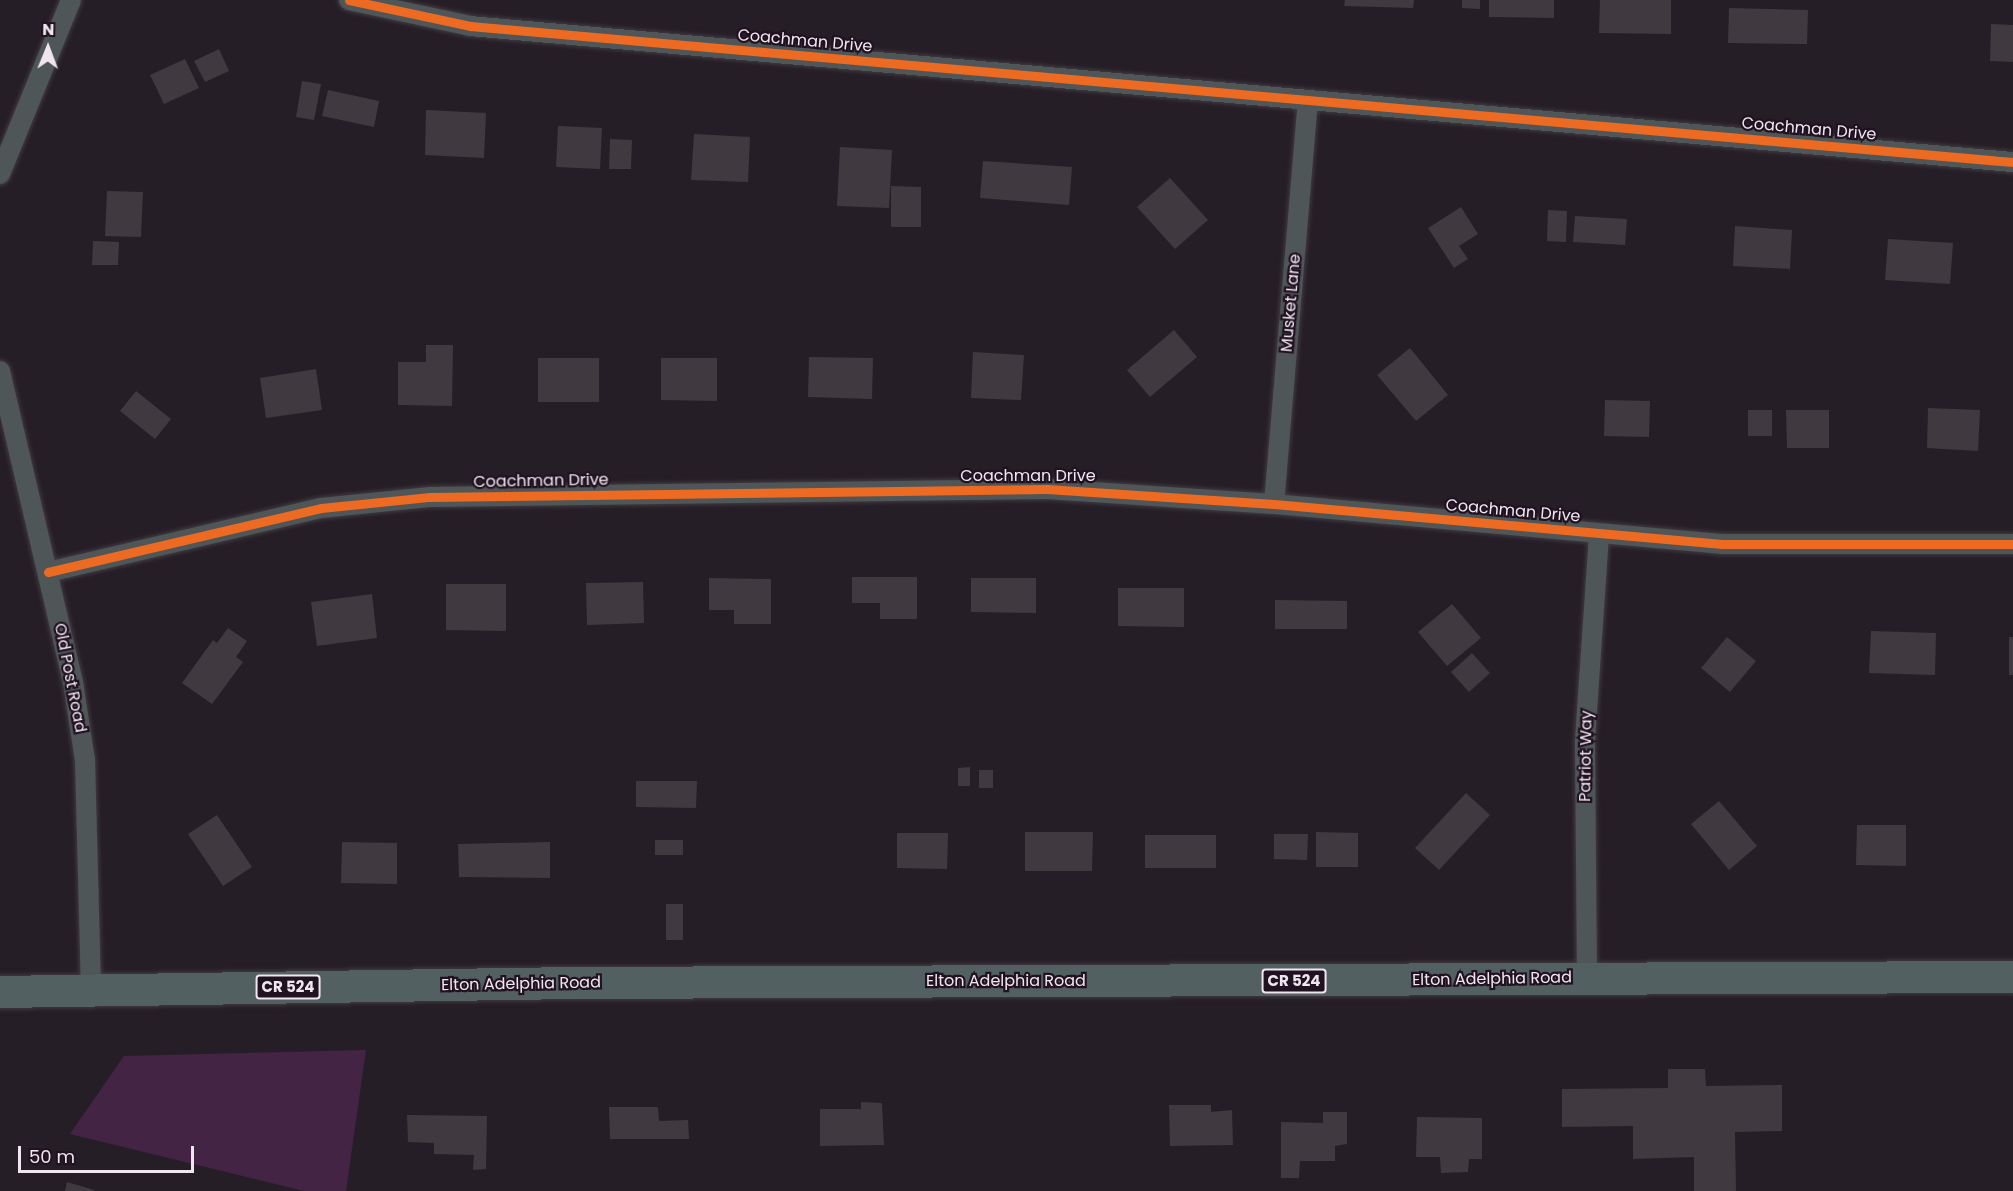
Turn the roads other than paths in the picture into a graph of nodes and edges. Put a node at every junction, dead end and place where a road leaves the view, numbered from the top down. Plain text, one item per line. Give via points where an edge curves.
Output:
1 (71, 0) edge
2 (349, 0) edge
3 (1308, 102) junction
4 (2013, 162) edge
5 (0, 174) edge
6 (0, 371) edge
7 (1274, 504) junction
8 (1599, 534) junction
9 (2013, 544) edge
10 (48, 572) junction
11 (2013, 977) edge
12 (1587, 978) junction
13 (91, 991) junction
14 (0, 992) edge

1 - 5 street
2 - 3 street, Coachman Drive via 470,26
3 - 4 street, Coachman Drive
3 - 7 street, Musket Lane
6 - 10 street, Old Post Road
7 - 8 street, Coachman Drive
7 - 10 street, Coachman Drive via 1047,489 430,497 321,508
8 - 9 street, Coachman Drive via 1801,546
8 - 12 street, Patriot Way via 1585,740
10 - 13 street, Old Post Road via 73,682 85,760
11 - 12 main road, Elton Adelphia Road / CR 524
12 - 13 main road, Elton Adelphia Road / CR 524 via 575,983
13 - 14 main road, Elton Adelphia Road / CR 524

